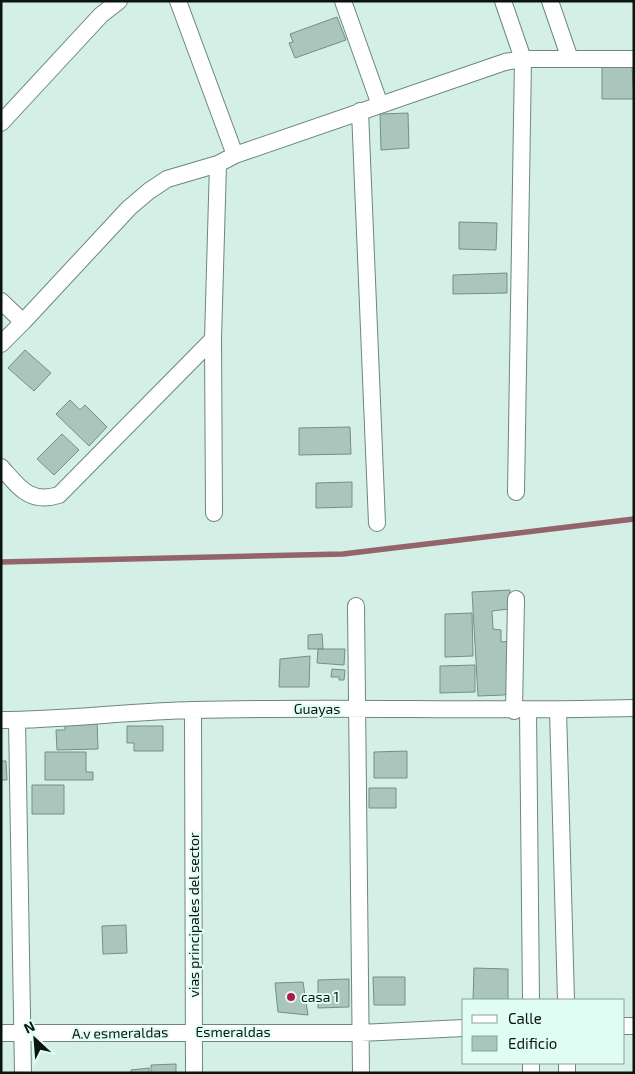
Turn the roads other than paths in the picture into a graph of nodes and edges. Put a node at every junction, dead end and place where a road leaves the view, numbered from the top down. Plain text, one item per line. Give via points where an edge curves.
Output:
1 (119, 1) edge
2 (178, 1) edge
3 (342, 1) edge
4 (503, 1) edge
5 (550, 1) edge
6 (523, 59) junction
7 (570, 59) junction
8 (634, 59) edge
9 (380, 105) junction
10 (360, 111) junction
11 (1, 123) edge
12 (235, 155) junction
13 (218, 164) junction
14 (1, 301) edge
15 (23, 322) junction
16 (213, 339) junction
17 (1, 344) edge
18 (1, 466) edge
19 (516, 492) dead end
20 (214, 513) dead end
21 (377, 523) dead end
22 (516, 599) dead end
23 (356, 606) dead end
24 (355, 708) junction
25 (634, 708) edge
26 (193, 710) junction
27 (558, 710) junction
28 (521, 711) junction
29 (9, 720) edge
30 (531, 999) edge
31 (566, 999) edge
32 (456, 1029) edge
33 (199, 1032) junction
34 (1, 1033) edge
35 (360, 1033) junction
36 (23, 1034) junction
37 (23, 1073) edge
38 (194, 1073) edge
39 (361, 1073) edge

1 - 11 street via 101,15
2 - 12 street
3 - 9 street
4 - 6 street
5 - 7 street
6 - 7 street
6 - 9 street via 505,62
6 - 19 street
7 - 8 street
9 - 10 street
10 - 12 street
10 - 21 street
12 - 13 street
13 - 15 street via 167,179 149,191 129,208
13 - 16 street
14 - 15 street
15 - 17 street
16 - 18 street via 59,495 38,498 28,494
16 - 20 street
22 - 28 street
23 - 24 street
24 - 26 street, Guayas
24 - 28 street, Guayas
24 - 35 street
25 - 27 street, Guayas
26 - 29 street, Guayas
26 - 33 street, vias principales del sector
27 - 28 street, Guayas
27 - 31 street
28 - 30 street
29 - 36 street
32 - 35 street
33 - 35 street
33 - 36 street, Esmeraldas
33 - 38 street, vias principales del sector
34 - 36 street
35 - 39 street
36 - 37 street

